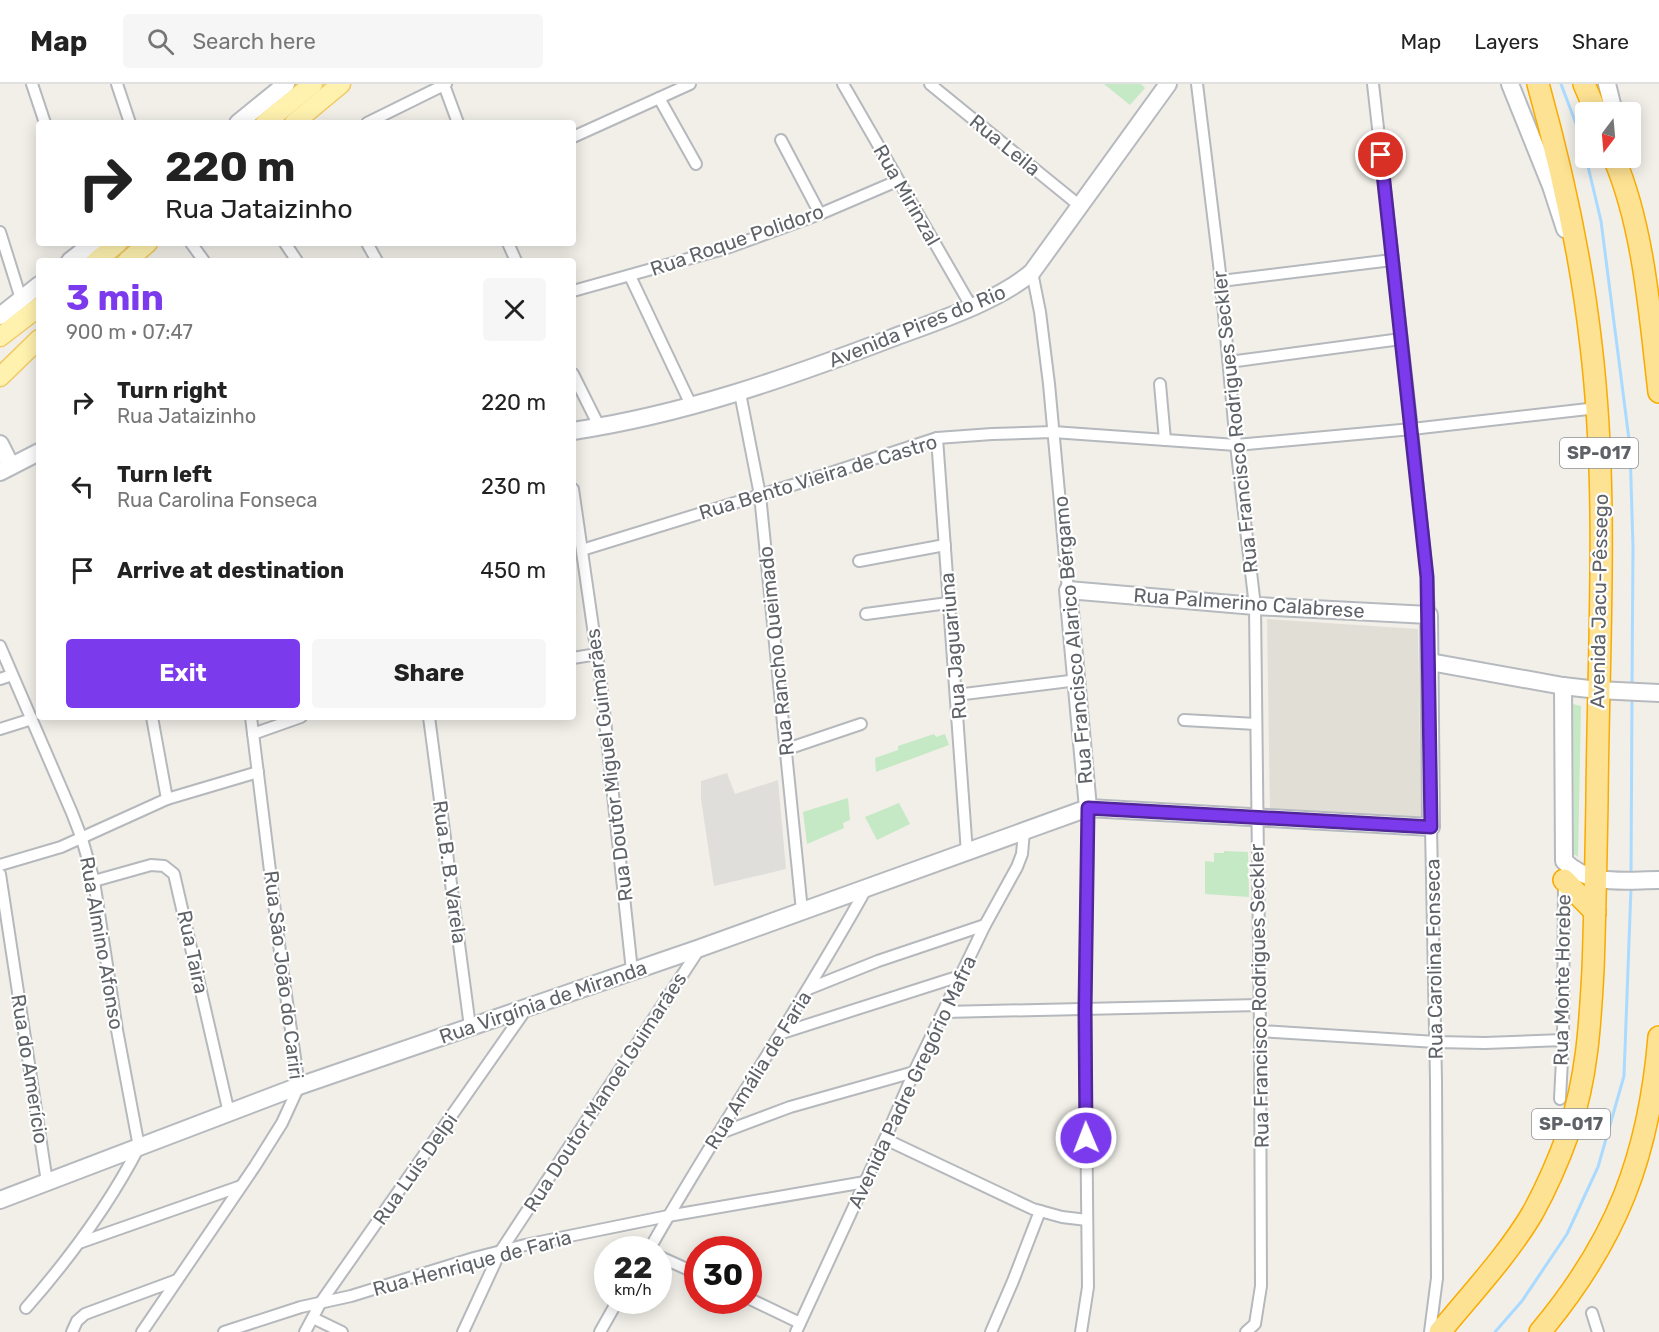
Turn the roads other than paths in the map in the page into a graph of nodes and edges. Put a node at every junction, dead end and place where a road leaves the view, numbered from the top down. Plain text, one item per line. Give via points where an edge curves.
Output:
1 (32, 84) edge
2 (117, 84) edge
3 (341, 84) edge
4 (690, 84) edge
5 (843, 84) edge
6 (930, 84) edge
7 (1168, 84) edge
8 (1197, 84) edge
9 (1373, 84) edge
10 (1510, 84) edge
11 (1538, 84) edge
12 (1607, 84) edge
13 (445, 85) edge
14 (301, 91) edge
15 (659, 98) junction
16 (1612, 102) edge
17 (44, 120) edge
18 (129, 120) edge
19 (244, 120) edge
20 (268, 120) edge
21 (295, 120) edge
22 (373, 120) edge
23 (457, 120) edge
24 (576, 136) edge
25 (781, 140) dead end
26 (696, 164) dead end
27 (1618, 168) edge
28 (1624, 168) edge
29 (897, 181) junction
30 (1626, 186) junction
31 (1080, 206) junction
32 (820, 213) junction
33 (0, 232) edge
34 (144, 246) edge
35 (90, 249) edge
36 (75, 258) edge
37 (130, 258) edge
38 (1392, 260) junction
39 (1032, 272) junction
40 (630, 276) junction
41 (1221, 281) junction
42 (1582, 282) junction
43 (36, 287) edge
44 (576, 290) edge
45 (21, 299) junction
46 (971, 306) junction
47 (36, 309) edge
48 (0, 316) edge
49 (36, 335) edge
50 (0, 337) edge
51 (1401, 339) junction
52 (36, 342) edge
53 (1229, 362) junction
54 (0, 364) edge
55 (0, 377) edge
56 (576, 380) edge
57 (1160, 384) dead end
58 (1659, 392) edge
59 (740, 393) junction
60 (692, 407) junction
61 (1597, 408) junction
62 (599, 426) junction
63 (1412, 429) junction
64 (576, 430) edge
65 (1053, 432) junction
66 (937, 438) junction
67 (1166, 440) junction
68 (0, 444) edge
69 (1236, 445) junction
70 (36, 454) edge
71 (5, 469) edge
72 (760, 495) junction
73 (576, 509) edge
74 (945, 545) junction
75 (582, 550) junction
76 (859, 561) dead end
77 (1068, 590) junction
78 (948, 603) junction
79 (1255, 606) junction
80 (866, 614) dead end
81 (1429, 615) junction
82 (0, 646) edge
83 (597, 654) junction
84 (576, 658) edge
85 (1430, 662) junction
86 (12, 675) junction
87 (0, 679) edge
88 (1078, 680) junction
89 (1563, 687) junction
90 (1603, 691) junction
91 (1657, 693) edge
92 (956, 695) junction
93 (32, 719) junction
94 (153, 720) edge
95 (251, 720) edge
96 (293, 720) edge
97 (429, 720) edge
98 (1184, 720) dead end
99 (861, 724) dead end
100 (1256, 724) junction
101 (0, 729) edge
102 (253, 734) junction
103 (787, 748) junction
104 (258, 772) junction
105 (167, 799) junction
106 (1088, 808) junction
107 (1257, 818) junction
108 (1431, 827) junction
109 (1024, 831) junction
110 (82, 839) junction
111 (967, 853) junction
112 (0, 865) edge
113 (1564, 871) junction
114 (0, 874) edge
115 (1601, 879) junction
116 (1655, 880) edge
117 (94, 881) junction
118 (866, 890) junction
119 (802, 911) junction
120 (1595, 912) junction
121 (4, 918) edge
122 (985, 925) junction
123 (700, 948) junction
124 (632, 971) junction
125 (960, 976) junction
126 (808, 989) junction
127 (1259, 1005) junction
128 (527, 1007) junction
129 (1085, 1008) junction
130 (944, 1012) junction
131 (470, 1027) junction
132 (1260, 1031) junction
133 (782, 1033) junction
134 (1659, 1037) edge
135 (1563, 1040) junction
136 (1436, 1042) junction
137 (914, 1072) junction
138 (299, 1086) junction
139 (1560, 1099) dead end
140 (229, 1113) junction
141 (718, 1134) junction
142 (885, 1139) junction
143 (140, 1147) junction
144 (47, 1182) junction
145 (865, 1182) junction
146 (242, 1186) junction
147 (0, 1200) edge
148 (1040, 1211) junction
149 (668, 1216) junction
150 (1088, 1220) junction
151 (657, 1236) edge
152 (79, 1243) junction
153 (500, 1252) junction
154 (177, 1280) junction
155 (321, 1302) junction
156 (762, 1306) edge
157 (26, 1308) dead end
158 (610, 1314) edge
159 (1592, 1314) dead end
160 (313, 1318) junction
161 (798, 1327) edge
162 (72, 1332) edge
163 (142, 1332) edge
164 (224, 1332) edge
165 (305, 1332) edge
166 (342, 1332) edge
167 (463, 1332) edge
168 (600, 1332) edge
169 (991, 1332) edge
170 (1081, 1332) edge
171 (1246, 1332) edge
172 (1430, 1332) edge
173 (1440, 1332) edge
174 (1540, 1332) edge
175 (1598, 1332) edge

1 - 17 street
2 - 18 street
3 - 14 main road
4 - 15 street
5 - 29 street, Rua Mirinzal
6 - 31 street, Rua Leila
7 - 31 street, Avenida Pires do Rio
8 - 41 street, Rua Francisco Rodrigues Seckler
9 - 38 street, Rua Carolina Fonseca
10 - 42 street via 1551,186
11 - 42 highway, Avenida Jacu-Pêssego / SP-017 via 1571,217
12 - 16 street
13 - 22 street
13 - 23 street
14 - 19 street
14 - 20 main road
14 - 21 main road
15 - 24 street
15 - 26 street
25 - 32 street
27 - 30 highway
28 - 30 street
29 - 32 street, Rua Roque Polidoro
29 - 46 street, Rua Mirinzal
30 - 58 highway via 1646,291
31 - 39 street, Avenida Pires do Rio
32 - 40 street, Rua Roque Polidoro via 727,248
33 - 45 street
34 - 37 main road
35 - 36 street
38 - 41 street
38 - 51 street, Rua Carolina Fonseca
39 - 46 street, Avenida Pires do Rio via 1012,288
39 - 65 street, Rua Francisco Alarico Bérgamo
40 - 44 street, Rua Roque Polidoro
40 - 60 street
41 - 53 street, Rua Francisco Rodrigues Seckler
42 - 61 highway, Avenida Jacu-Pêssego / SP-017
43 - 45 street
45 - 48 street
46 - 59 street, Avenida Pires do Rio
47 - 50 main road
49 - 54 main road
51 - 53 street
51 - 63 street, Rua Carolina Fonseca
52 - 55 main road
53 - 69 street, Rua Francisco Rodrigues Seckler
56 - 62 street
57 - 67 street
59 - 60 street, Avenida Pires do Rio
59 - 72 street, Rua Rancho Queimado
60 - 62 street, Avenida Pires do Rio
61 - 63 street, Rua Bento Vieira de Castro
61 - 90 highway, Avenida Jacu-Pêssego / SP-017
62 - 64 street, Avenida Pires do Rio
63 - 69 street, Rua Bento Vieira de Castro
63 - 81 street, Rua Carolina Fonseca
65 - 66 street, Rua Bento Vieira de Castro
65 - 67 street, Rua Bento Vieira de Castro
65 - 77 street, Rua Francisco Alarico Bérgamo
66 - 72 street, Rua Bento Vieira de Castro
66 - 74 street, Rua Jaguariuna
67 - 69 street, Rua Bento Vieira de Castro
68 - 71 street
69 - 79 street, Rua Francisco Rodrigues Seckler
70 - 71 street
72 - 75 street, Rua Bento Vieira de Castro
72 - 103 street, Rua Rancho Queimado
73 - 75 street, Rua Doutor Miguel Guimarães
74 - 76 street
74 - 78 street, Rua Jaguariuna
75 - 83 street, Rua Doutor Miguel Guimarães
77 - 79 street, Rua Palmerino Calabrese
77 - 88 street, Rua Francisco Alarico Bérgamo
78 - 80 street
78 - 92 street, Rua Jaguariuna
79 - 81 street, Rua Palmerino Calabrese
79 - 100 street, Rua Francisco Rodrigues Seckler
81 - 85 street, Rua Carolina Fonseca
82 - 86 street, Rua Almino Afonso
83 - 84 street
83 - 124 street, Rua Doutor Miguel Guimarães
85 - 89 street
85 - 108 street, Rua Carolina Fonseca
86 - 87 street
86 - 93 street, Rua Almino Afonso
88 - 92 street
88 - 106 street, Rua Francisco Alarico Bérgamo
89 - 90 street
89 - 113 street, Rua Monte Horebe
90 - 91 street
90 - 115 highway, Avenida Jacu-Pêssego / SP-017
92 - 111 street, Rua Jaguariuna
93 - 101 street
93 - 110 street, Rua Almino Afonso
94 - 105 street
95 - 102 street, Rua São João do Cariri
96 - 102 street
97 - 131 street, Rua B. B. Varela
98 - 100 street
99 - 103 street
100 - 107 street, Rua Francisco Rodrigues Seckler
102 - 104 street, Rua São João do Cariri
103 - 119 street, Rua Rancho Queimado
104 - 105 street
104 - 138 street, Rua São João do Cariri
105 - 110 street
106 - 107 street
106 - 109 street, Rua Virgínia de Miranda
106 - 129 street, Rua Francisco Alarico Bérgamo
107 - 108 street
107 - 127 street, Rua Francisco Rodrigues Seckler
108 - 136 street, Rua Carolina Fonseca
109 - 111 street, Rua Virgínia de Miranda
109 - 122 street, Avenida Padre Gregório Mafra via 1017,867
110 - 112 street
110 - 117 street, Rua Almino Afonso
111 - 118 street, Rua Virgínia de Miranda
113 - 115 street, Rua Monte Horebe
113 - 120 highway
113 - 135 street, Rua Monte Horebe
114 - 121 street, Rua do Amerício
115 - 116 street
115 - 120 highway, Avenida Jacu-Pêssego / SP-017
117 - 140 street, Rua Taira via 151,865 164,866 174,874
117 - 143 street, Rua Almino Afonso
118 - 119 street, Rua Virgínia de Miranda
118 - 126 street, Rua Amália de Faria
119 - 123 street, Rua Virgínia de Miranda
120 - 173 highway, Avenida Jacu-Pêssego / SP-017 via 1589,1042 1582,1088 1569,1130 1531,1215
121 - 144 street, Rua do Amerício
122 - 125 street, Avenida Padre Gregório Mafra
122 - 126 street
123 - 124 street, Rua Virgínia de Miranda
123 - 153 street, Rua Doutor Manoel Guimarães
124 - 128 street, Rua Virgínia de Miranda
125 - 130 street, Avenida Padre Gregório Mafra
125 - 133 street
126 - 133 street, Rua Amália de Faria
127 - 129 street
127 - 132 street, Rua Francisco Rodrigues Seckler
128 - 131 street, Rua Virgínia de Miranda
128 - 155 street, Rua Luis Delpi
129 - 130 street
129 - 150 street, Rua Francisco Alarico Bérgamo
130 - 137 street, Avenida Padre Gregório Mafra
131 - 138 street, Rua Virgínia de Miranda
132 - 136 street
132 - 171 street, Rua Francisco Rodrigues Seckler via 1261,1286 1255,1324
133 - 141 street, Rua Amália de Faria
134 - 174 highway via 1642,1145 1617,1217 1597,1254
135 - 136 street
135 - 139 street, Rua Monte Horebe
136 - 172 street, Rua Carolina Fonseca via 1437,1278
137 - 141 street via 790,1107
137 - 142 street, Avenida Padre Gregório Mafra
138 - 140 street, Rua Virgínia de Miranda
138 - 146 street, Rua São João do Cariri via 282,1122
140 - 143 street, Rua Virgínia de Miranda
141 - 149 street, Rua Amália de Faria
142 - 145 street, Avenida Padre Gregório Mafra
142 - 148 street
143 - 144 street, Rua Virgínia de Miranda
143 - 152 street
144 - 147 street, Rua Virgínia de Miranda
145 - 149 street, Rua Henrique de Faria
145 - 161 street, Avenida Padre Gregório Mafra
146 - 152 street
146 - 154 street, Rua São João do Cariri
148 - 150 street
148 - 169 street
149 - 151 street, Rua Amália de Faria
149 - 153 street, Rua Henrique de Faria
150 - 170 street, Rua Francisco Alarico Bérgamo via 1088,1287
152 - 157 street
153 - 155 street, Rua Henrique de Faria
153 - 167 street, Rua Doutor Manoel Guimarães
154 - 162 street via 85,1314
154 - 163 street, Rua São João do Cariri
155 - 160 street, Rua Luis Delpi
155 - 164 street, Rua Henrique de Faria
156 - 161 street
158 - 168 street
159 - 175 street
160 - 165 street, Rua Luis Delpi
160 - 166 street

